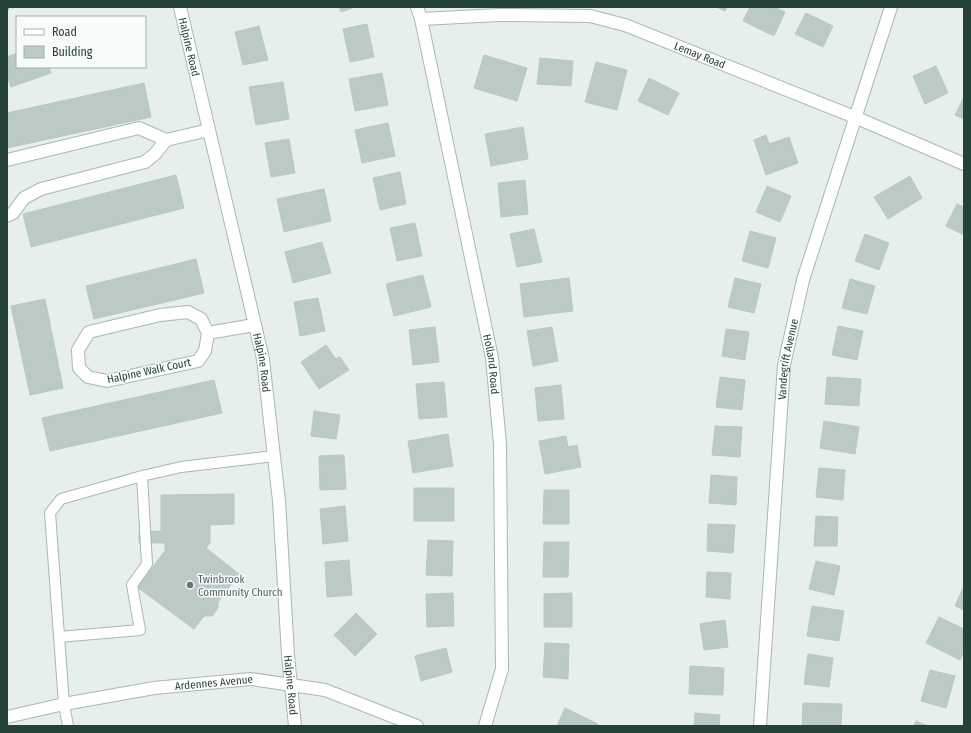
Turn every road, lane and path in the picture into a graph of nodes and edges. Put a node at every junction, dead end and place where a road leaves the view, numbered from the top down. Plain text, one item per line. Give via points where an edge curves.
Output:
1 (13, 7) edge
2 (180, 7) edge
3 (417, 7) edge
4 (891, 7) edge
5 (7, 9) edge
6 (421, 19) junction
7 (857, 118) junction
8 (209, 130) junction
9 (166, 140) junction
10 (7, 160) edge
11 (964, 164) edge
12 (7, 216) edge
13 (254, 325) junction
14 (208, 333) junction
15 (274, 456) junction
16 (142, 476) junction
17 (59, 637) junction
18 (292, 684) junction
19 (64, 704) junction
20 (7, 717) edge
21 (68, 726) edge
22 (295, 726) edge
23 (417, 726) edge
24 (485, 726) edge
25 (760, 726) edge

1 - 5 path
2 - 8 street, Halpine Road
3 - 6 street, Holland Road
4 - 7 street, Vandegrift Avenue
6 - 7 street, Lemay Road via 499,15 590,16 625,25
6 - 24 street, Holland Road via 492,358 499,436 502,670
7 - 11 street, Lemay Road
7 - 25 street, Vandegrift Avenue via 804,280 784,365
8 - 9 street
8 - 13 street, Halpine Road
9 - 10 street via 139,128
9 - 12 street via 145,162 42,190 24,198 13,213
13 - 14 street
13 - 15 street, Halpine Road via 263,359
14 - 14 street, Halpine Walk Court via 201,319 188,312 160,315 89,332 78,350 79,368 88,377 107,381 198,361 205,351
15 - 16 lane via 181,466
15 - 18 street, Halpine Road
16 - 17 lane via 61,499 50,513
16 - 17 lane via 147,564 132,585 140,630
17 - 19 lane
18 - 19 street, Ardennes Avenue via 251,680 154,688
18 - 22 street, Halpine Road
18 - 23 street, Ardennes Avenue via 325,690
19 - 20 street, Ardennes Avenue
19 - 21 lane

